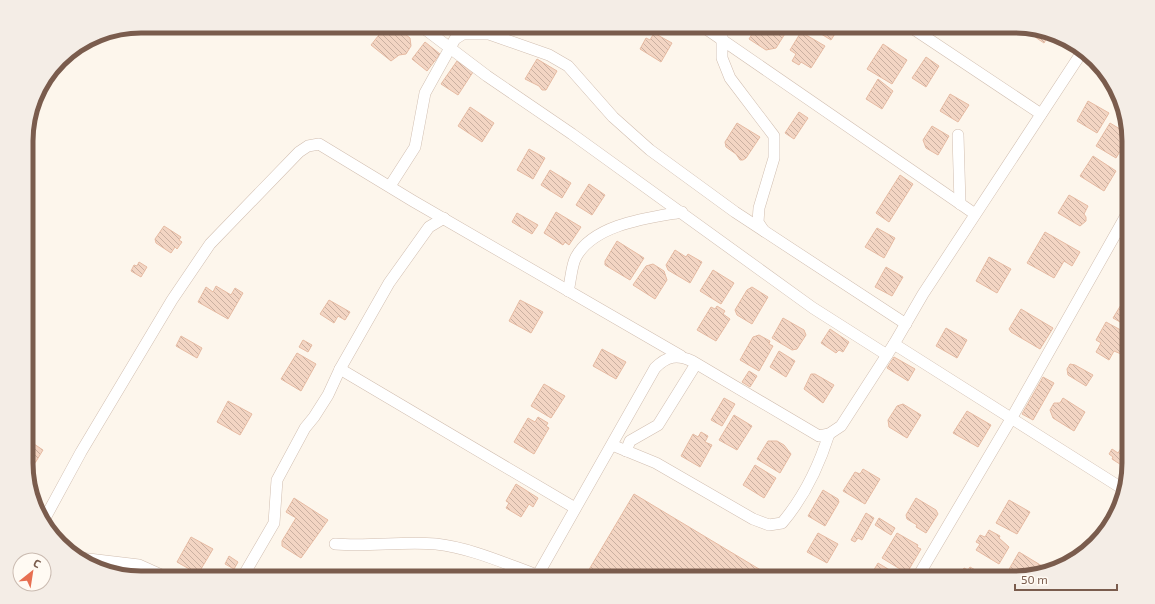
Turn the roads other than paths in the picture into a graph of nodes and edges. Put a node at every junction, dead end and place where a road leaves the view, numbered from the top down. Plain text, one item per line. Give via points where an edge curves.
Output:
1 (431, 33) edge
2 (502, 33) edge
3 (712, 33) edge
4 (721, 33) edge
5 (920, 33) edge
6 (488, 34) joint
7 (502, 38) junction
8 (721, 39) junction
9 (451, 48) junction
10 (1080, 55) edge
11 (1041, 114) junction
12 (958, 135) dead end
13 (390, 186) junction
14 (960, 204) junction
15 (682, 212) junction
16 (975, 214) junction
17 (444, 218) junction
18 (1122, 223) edge
19 (765, 232) junction
20 (568, 290) junction
21 (906, 324) junction
22 (894, 344) junction
23 (887, 355) junction
24 (680, 356) junction
25 (696, 364) junction
26 (340, 369) junction
27 (1011, 419) junction
28 (829, 434) junction
29 (612, 445) junction
30 (626, 450) junction
31 (1119, 486) edge
32 (575, 508) junction
33 (46, 516) edge
34 (335, 544) dead end
35 (92, 559) edge
36 (152, 571) edge
37 (246, 571) edge
38 (523, 571) edge
39 (539, 571) edge
40 (921, 571) edge

1 - 9 street
2 - 7 street
3 - 8 street
4 - 8 street
5 - 11 street
6 - 7 street
6 - 9 street via 463,34 456,39
7 - 19 street via 549,55 568,66 613,116 650,150
8 - 14 street
8 - 19 street via 722,58 730,78 774,136 774,158 759,208 758,222
9 - 13 street via 425,93 415,147
9 - 15 street
10 - 11 street
11 - 16 street
12 - 14 street
13 - 17 street
13 - 33 street via 319,144 308,146 281,169 210,244 172,300 81,452
14 - 16 street
15 - 20 street via 642,219 607,230 588,243 576,258
15 - 23 street via 813,308
16 - 21 street
17 - 20 street
17 - 26 street via 430,227 389,283
18 - 27 street
19 - 21 street
20 - 24 street
21 - 22 street
22 - 23 street
22 - 27 street
23 - 28 street via 846,421
24 - 25 street
24 - 29 street via 669,358 655,368
25 - 28 street via 819,436
25 - 30 street via 658,425 630,441
26 - 32 street
26 - 37 street via 328,395 305,428 277,480 274,523
27 - 31 street
27 - 40 street
28 - 30 street via 822,455 796,507 782,523 769,525 656,463
29 - 30 street
29 - 32 street
32 - 39 street
34 - 38 street via 360,546 411,543 464,548
35 - 36 street via 139,565

